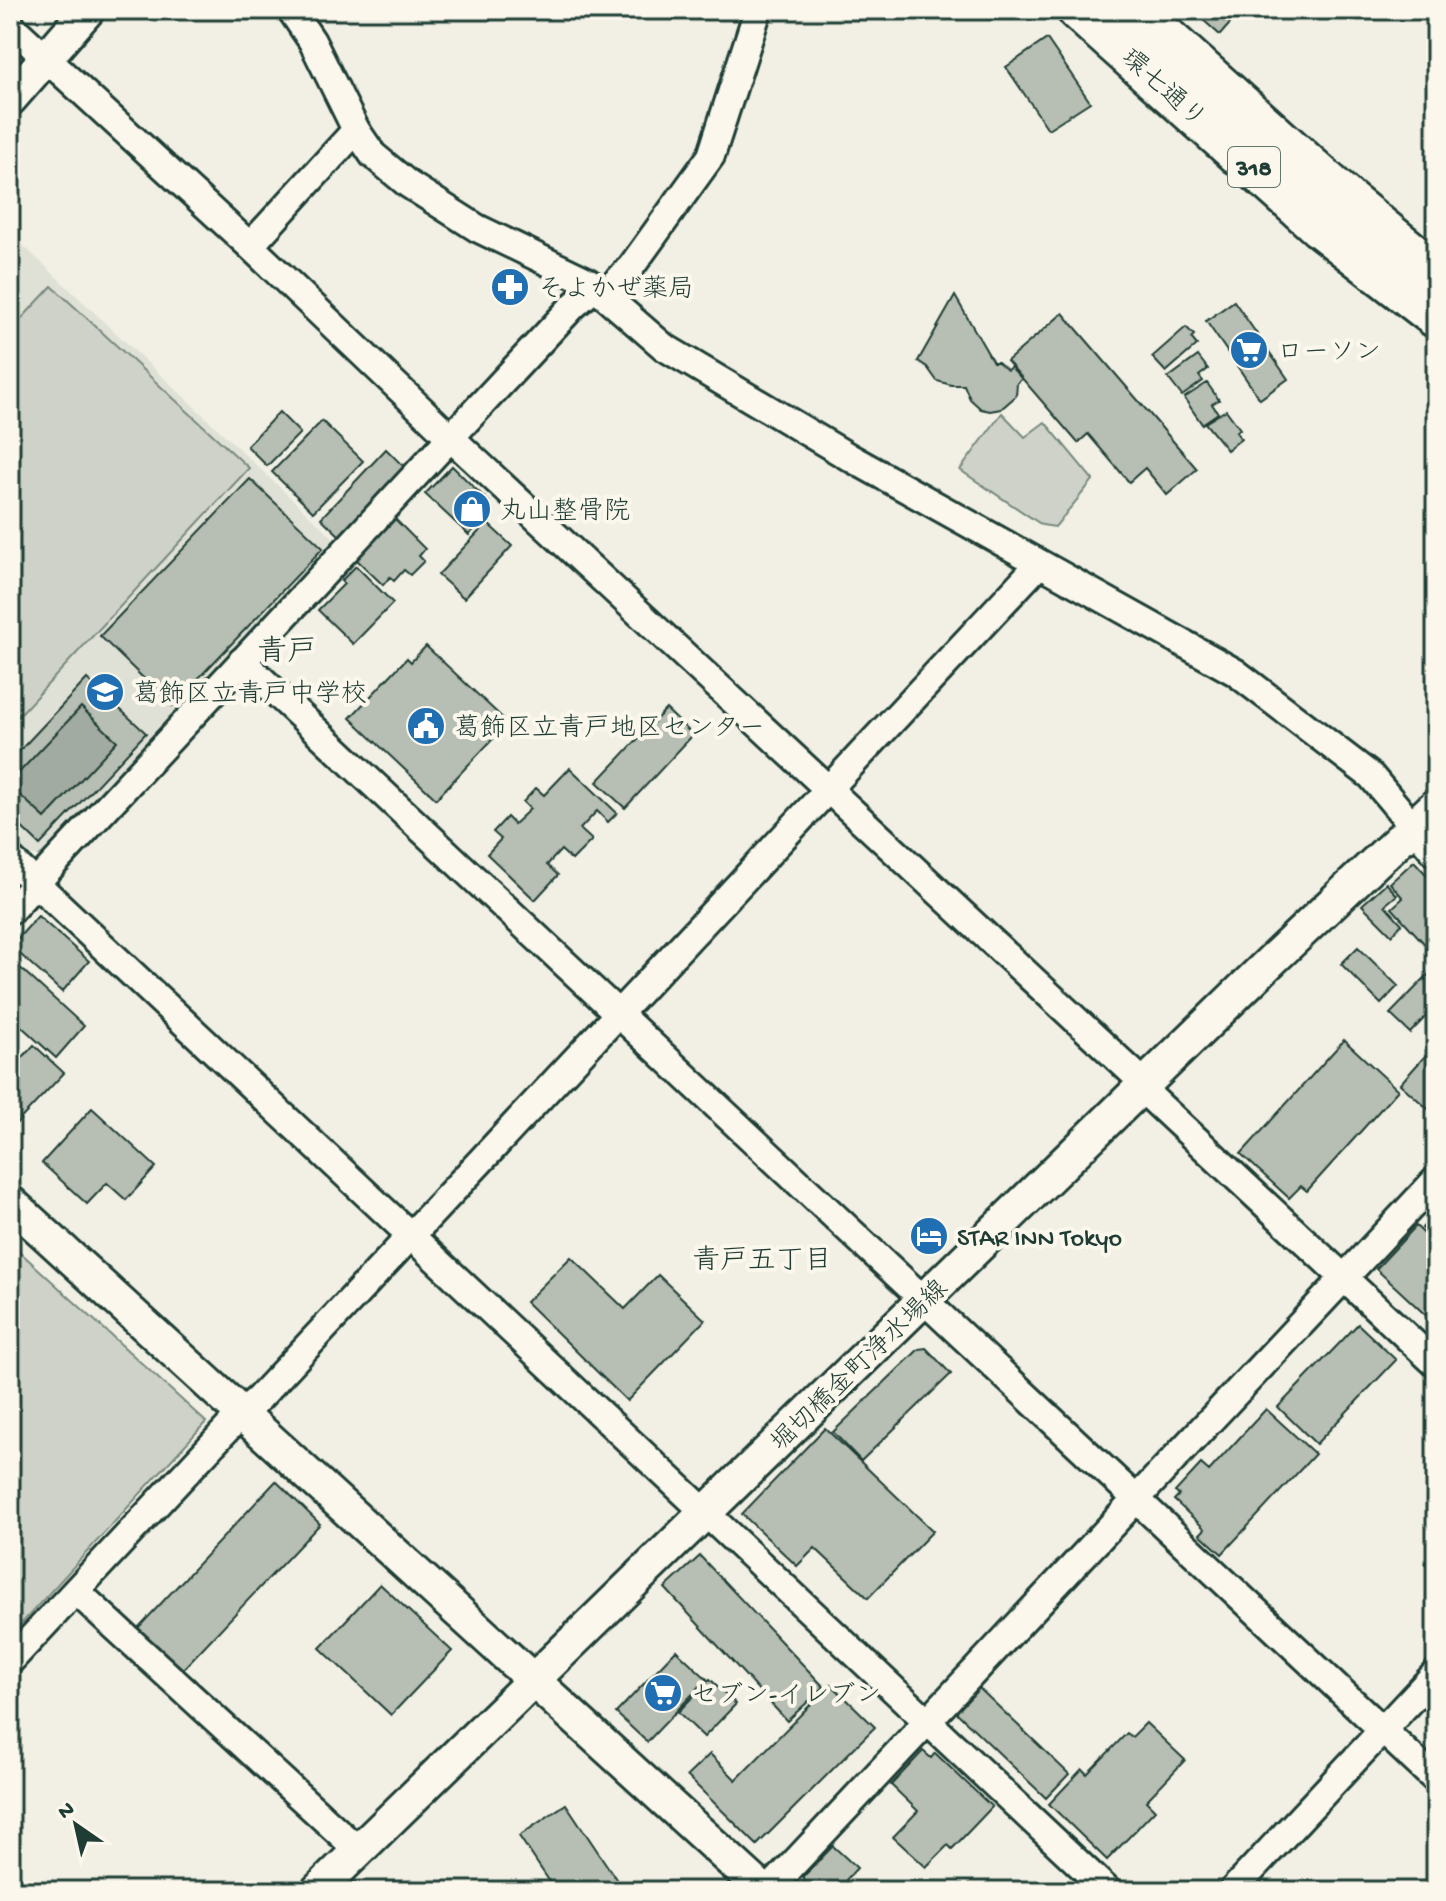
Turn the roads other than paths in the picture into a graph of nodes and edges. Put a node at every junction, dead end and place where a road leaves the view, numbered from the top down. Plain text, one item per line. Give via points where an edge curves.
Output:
1 (88, 10) edge
2 (291, 10) edge
3 (758, 10) edge
4 (1079, 10) edge
5 (1134, 10) edge
6 (10, 25) edge
7 (46, 57) junction
8 (10, 99) edge
9 (356, 130) junction
10 (250, 246) junction
11 (1436, 269) edge
12 (599, 291) junction
13 (1436, 316) edge
14 (451, 438) junction
15 (1039, 564) junction
16 (242, 661) junction
17 (829, 790) junction
18 (1425, 815) edge
19 (1436, 854) edge
20 (10, 859) edge
21 (35, 883) junction
22 (10, 911) edge
23 (619, 1013) junction
24 (1144, 1087) junction
25 (1436, 1180) edge
26 (10, 1202) edge
27 (409, 1236) junction
28 (1344, 1277) junction
29 (924, 1299) junction
30 (1436, 1364) edge
31 (241, 1414) junction
32 (1138, 1498) junction
33 (704, 1513) junction
34 (76, 1591) junction
35 (10, 1661) edge
36 (1436, 1673) edge
37 (533, 1678) junction
38 (926, 1722) junction
39 (1383, 1730) junction
40 (1436, 1780) edge
41 (358, 1850) junction
42 (325, 1888) edge
43 (766, 1891) edge
44 (1108, 1891) edge
45 (1232, 1891) edge

1 - 7 street
2 - 9 street
3 - 12 street via 711,156 631,267
4 - 13 main road, 環七通り / 318 via 1320,226
5 - 11 main road, 環七通り / 318 via 1346,200
6 - 7 street
7 - 8 street
7 - 10 street
9 - 10 street
9 - 12 street via 373,155 408,184 477,228
10 - 14 street
12 - 14 street via 573,306
12 - 15 street via 664,347
14 - 16 street
14 - 17 street
15 - 17 street
15 - 18 street via 1235,672
16 - 21 street
16 - 23 street
17 - 23 street
17 - 24 street
18 - 19 street
18 - 24 street, 堀切橋金町浄水場線
20 - 21 street
21 - 22 street
21 - 27 street
23 - 27 street
23 - 29 street
24 - 28 street
24 - 29 street, 堀切橋金町浄水場線
25 - 28 street
26 - 31 street
27 - 31 street
27 - 33 street
28 - 30 street
28 - 32 street
29 - 32 street
29 - 33 street, 堀切橋金町浄水場線
31 - 34 street
31 - 37 street
32 - 38 street
32 - 39 street
33 - 37 street, 堀切橋金町浄水場線
33 - 38 street
34 - 35 street
34 - 41 street
36 - 39 street
37 - 41 street, 堀切橋金町浄水場線
37 - 43 street
38 - 43 street
38 - 44 street
39 - 40 street
39 - 45 street
41 - 42 street, 堀切橋金町浄水場線

